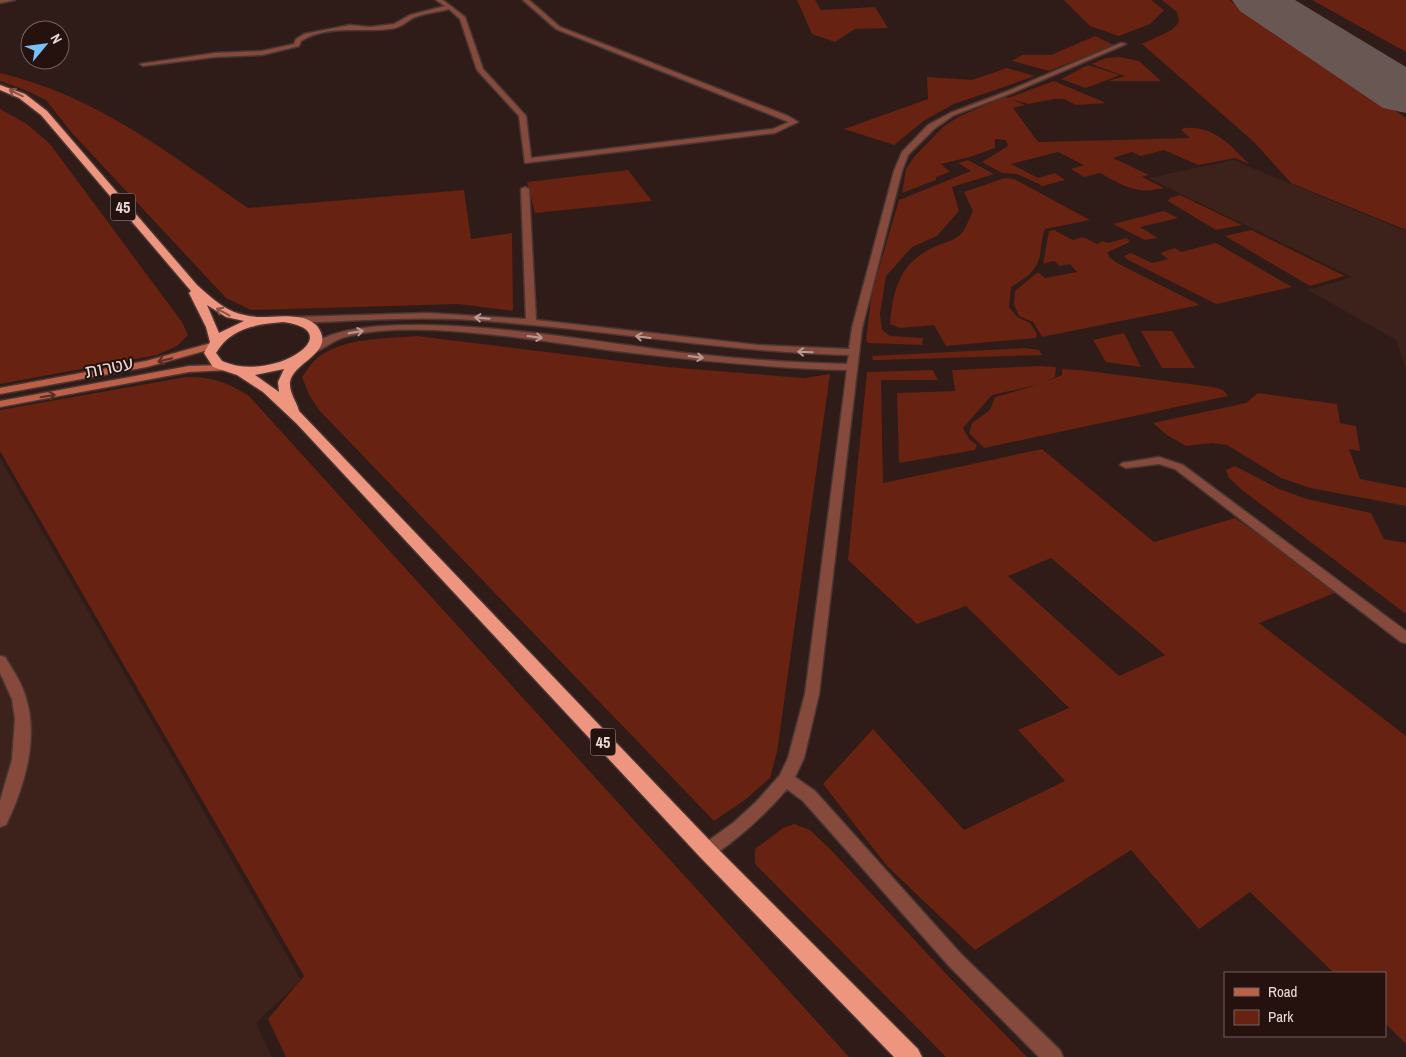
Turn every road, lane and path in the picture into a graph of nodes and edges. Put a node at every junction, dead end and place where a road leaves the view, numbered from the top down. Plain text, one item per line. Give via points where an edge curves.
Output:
1 (12, 0) edge
2 (439, 0) edge
3 (526, 0) edge
4 (0, 2) edge
5 (450, 7) junction
6 (1123, 44) dead end
7 (143, 64) dead end
8 (0, 87) edge
9 (0, 97) edge
10 (54, 127) junction
11 (525, 189) dead end
12 (193, 287) junction
13 (260, 320) junction
14 (294, 320) junction
15 (531, 323) junction
16 (213, 344) junction
17 (311, 350) junction
18 (854, 352) junction
19 (299, 359) junction
20 (852, 367) junction
21 (225, 368) junction
22 (240, 371) junction
23 (0, 391) edge
24 (0, 404) edge
25 (302, 421) junction
26 (1126, 465) dead end
27 (1406, 638) edge
28 (0, 661) edge
29 (786, 779) junction
30 (0, 820) edge
31 (707, 851) junction
32 (910, 1057) edge
33 (1053, 1057) edge

1 - 4 street
2 - 5 street
3 - 5 street via 558,28 794,122 775,131 528,161 522,116 480,70 463,18
5 - 7 street via 412,16 396,26 350,27 306,35 298,40 298,45 262,53
6 - 18 street via 952,114 931,127 905,154 857,328
10 -> 8 highway, 45 via 36,105
9 - 10 highway, 45 via 36,113
10 - 12 highway, 45
11 - 15 street
13 -> 12 highway, 45 via 230,316 219,311
12 - 16 highway, 45 via 212,327
13 - 14 highway, 45
13 - 16 highway, 45 via 233,328
15 -> 14 street via 443,316
14 - 17 highway via 313,328 316,342
18 -> 15 street via 719,346
16 - 21 highway, 45 via 212,359
16 -> 23 street, עטרות via 147,364
17 - 19 highway, 45
17 -> 20 street via 340,335 355,332 437,329 715,359
18 - 20 street
19 - 22 highway, 45 via 271,369
19 - 25 highway, 45 via 290,369 284,384 289,403
20 - 29 street via 812,694 796,758
21 - 22 highway, 45
24 -> 21 street, עטרות via 189,369
22 - 25 highway, 45 via 268,389
25 - 31 highway, 45
26 - 27 street via 1155,459 1166,460 1179,467
28 - 30 street via 17,689 23,712 24,738 13,791
29 - 31 street via 739,828
29 - 33 street via 809,796 955,960
31 - 32 highway, 45

